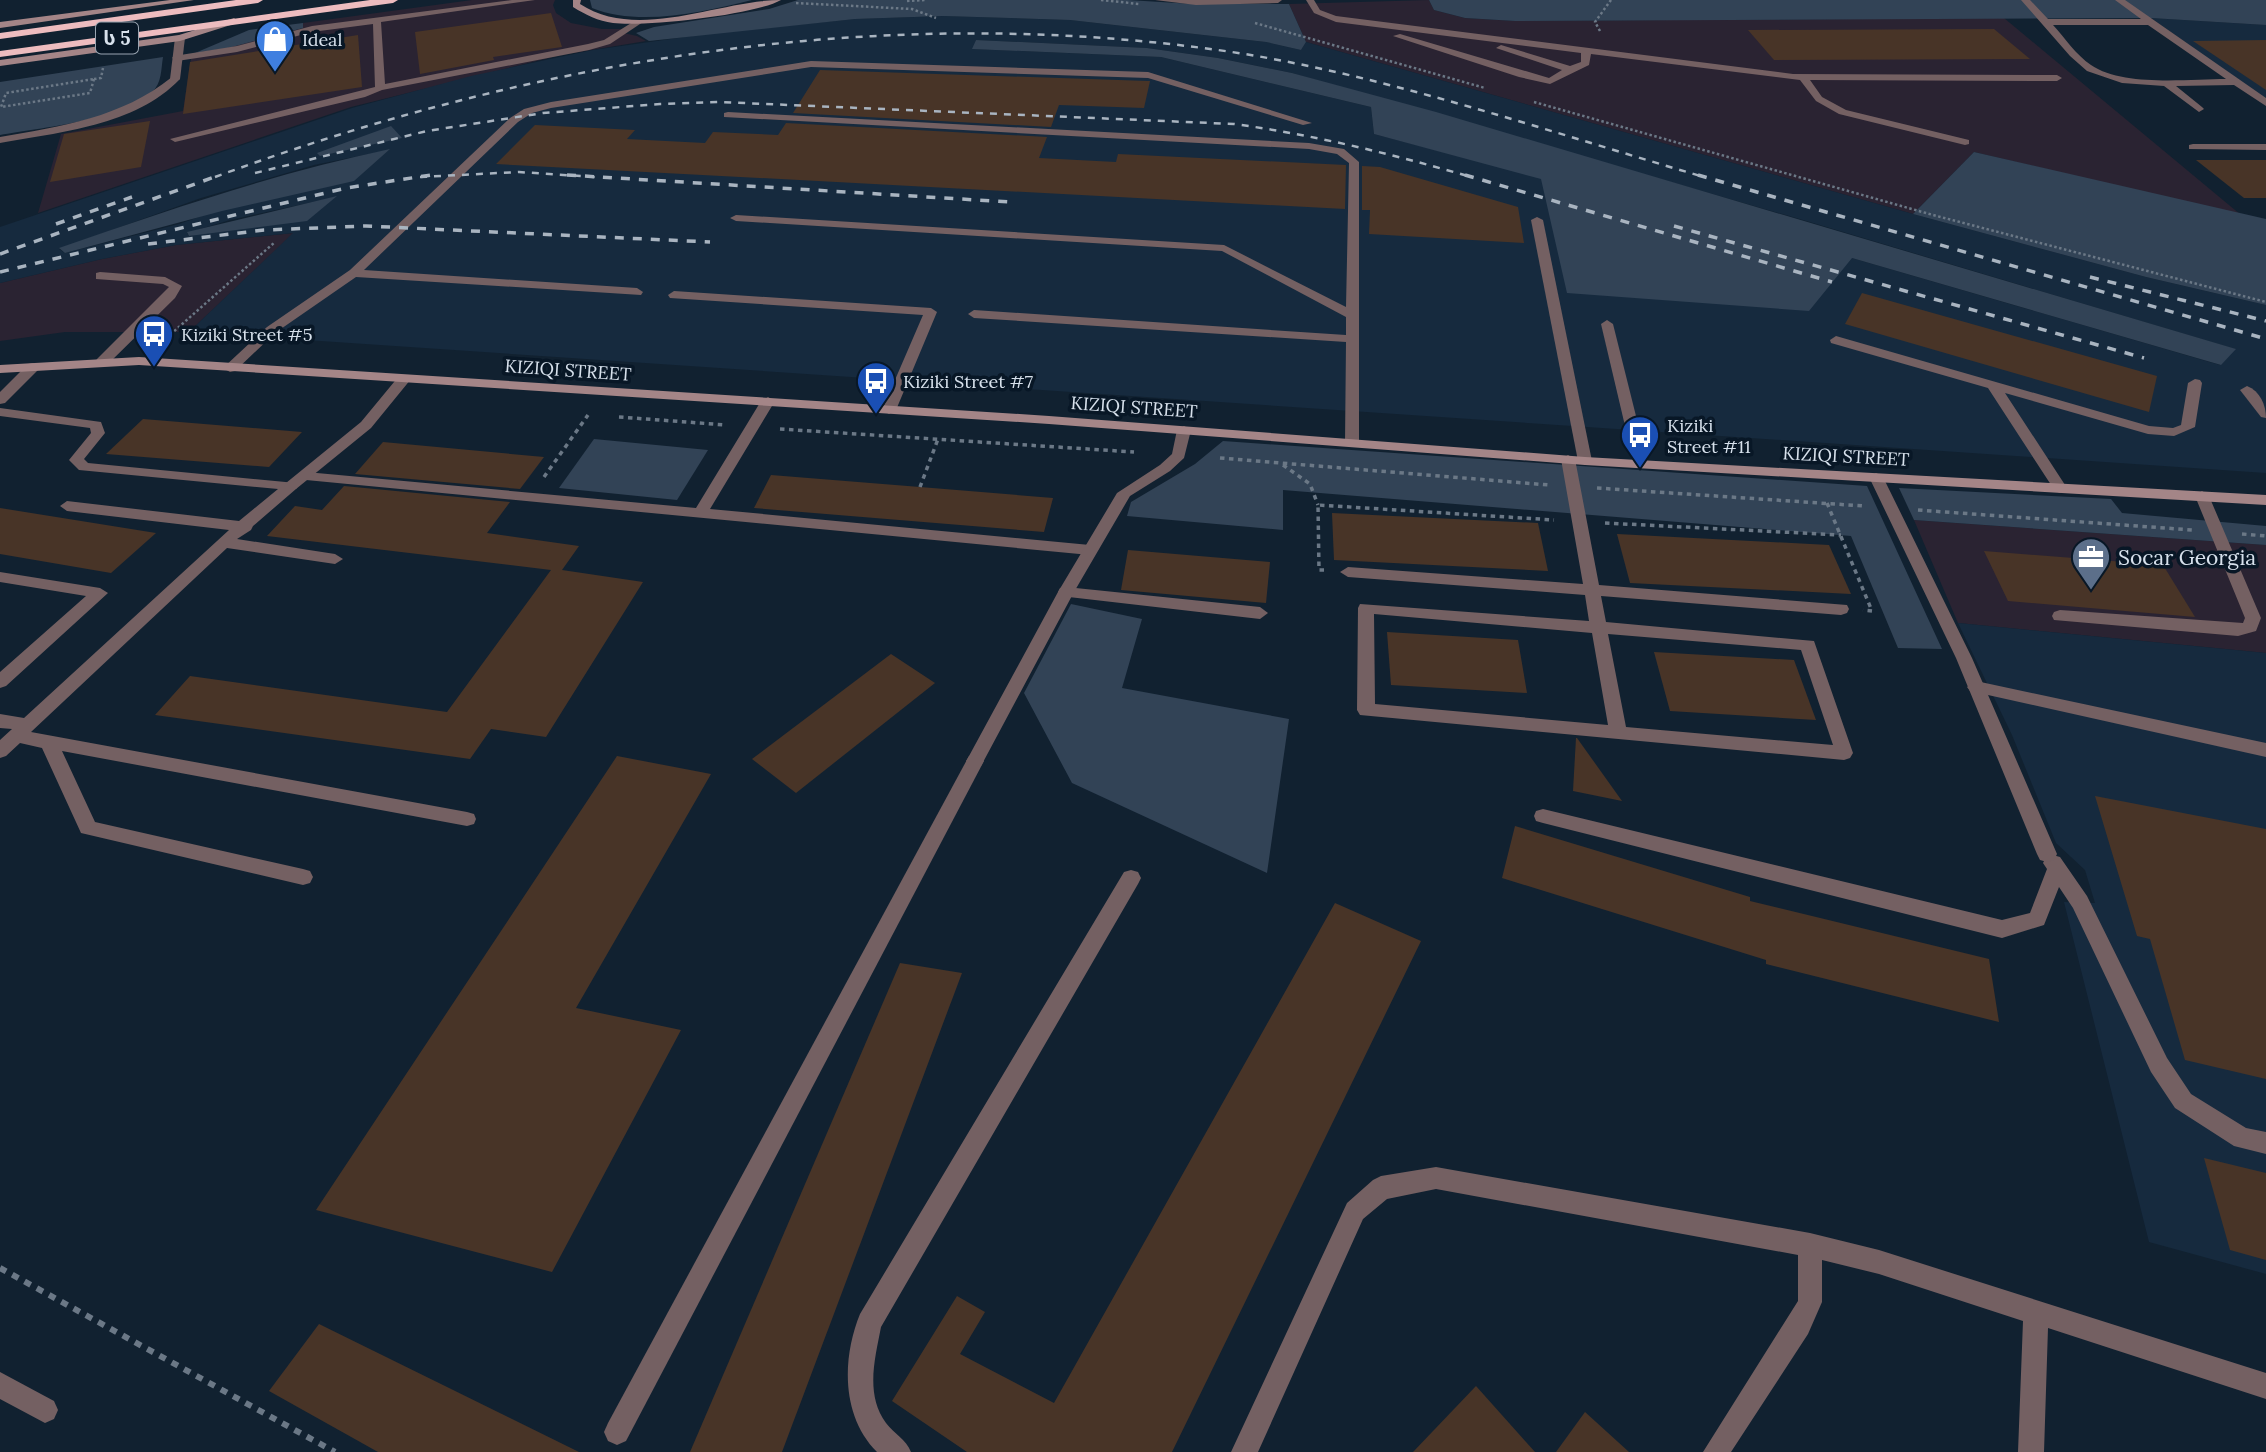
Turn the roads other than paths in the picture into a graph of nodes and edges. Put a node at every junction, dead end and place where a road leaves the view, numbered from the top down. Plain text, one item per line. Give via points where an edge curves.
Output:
1 (190, 0) edge
2 (205, 0) edge
3 (258, 0) edge
4 (393, 0) edge
5 (531, 0) edge
6 (577, 0) edge
7 (777, 0) edge
8 (1159, 0) edge
9 (1278, 0) edge
10 (1310, 0) edge
11 (2025, 0) edge
12 (2119, 0) edge
13 (1336, 19) junction
14 (118, 20) junction
15 (377, 21) junction
16 (234, 22) junction
17 (639, 22) junction
18 (2046, 22) junction
19 (2151, 22) junction
20 (0, 25) edge
21 (1447, 32) junction
22 (0, 36) edge
23 (180, 38) junction
24 (1586, 50) junction
25 (0, 54) edge
26 (177, 58) junction
27 (0, 64) edge
28 (1570, 69) junction
29 (1803, 77) junction
30 (2057, 78) dead end
31 (2164, 81) junction
32 (2235, 82) junction
33 (380, 88) junction
34 (2266, 103) edge
35 (2199, 109) dead end
36 (729, 115) dead end
37 (1307, 123) dead end
38 (0, 139) edge
39 (175, 139) dead end
40 (1965, 142) dead end
41 (2193, 147) dead end
42 (2266, 147) edge
43 (736, 218) dead end
44 (1537, 220) dead end
45 (354, 274) junction
46 (100, 276) dead end
47 (637, 292) dead end
48 (674, 295) dead end
49 (974, 314) dead end
50 (1352, 315) junction
51 (1607, 324) dead end
52 (1352, 340) junction
53 (1836, 340) dead end
54 (102, 362) junction
55 (33, 367) junction
56 (230, 368) junction
57 (0, 369) edge
58 (404, 379) junction
59 (2195, 383) dead end
60 (1993, 385) junction
61 (2246, 390) dead end
62 (0, 400) edge
63 (768, 401) junction
64 (889, 410) junction
65 (0, 412) edge
66 (2266, 414) edge
67 (1184, 430) junction
68 (1352, 443) junction
69 (1576, 460) junction
70 (1641, 464) junction
71 (306, 476) junction
72 (1875, 477) junction
73 (291, 486) junction
74 (2060, 488) junction
75 (2202, 496) junction
76 (2266, 500) edge
77 (67, 506) dead end
78 (700, 514) junction
79 (246, 527) junction
80 (224, 542) junction
81 (1090, 550) junction
82 (335, 559) dead end
83 (1348, 572) road end
84 (0, 576) edge
85 (1592, 589) junction
86 (1066, 592) junction
87 (1841, 609) road end
88 (1259, 613) dead end
89 (2060, 616) dead end
90 (1599, 628) junction
91 (0, 682) edge
92 (1976, 687) junction
93 (0, 721) edge
94 (22, 730) junction
95 (1619, 733) junction
96 (48, 741) junction
97 (2266, 750) edge
98 (0, 751) edge
99 (1543, 816) dead end
100 (467, 819) dead end
101 (2052, 861) junction
102 (303, 877) dead end
103 (1131, 878) dead end
104 (2266, 1143) edge
105 (1810, 1245) junction
106 (2036, 1312) junction
107 (0, 1385) edge
108 (2266, 1386) edge
109 (45, 1410) dead end
110 (617, 1432) dead end
111 (898, 1452) edge
112 (1244, 1452) edge
113 (1716, 1452) edge
114 (2031, 1452) edge

1 - 20 street
2 - 14 street
3 - 14 highway, ს 5
4 - 16 highway, ს 5
5 - 15 street
6 - 17 street via 583,14
7 - 17 street
8 - 9 street
10 - 13 street via 1321,15
11 - 18 street
12 - 19 street
13 - 21 street
13 - 28 street via 1550,81
14 - 22 highway, ს 5
15 - 26 street
15 - 33 street
16 - 23 street
16 - 25 highway, ს 5
17 - 33 street via 607,42 589,47
18 - 19 street
18 - 31 street via 2088,69 2133,81
19 - 32 street
21 - 24 street
21 - 28 street
23 - 26 street
23 - 27 street
24 - 28 street via 1586,63
24 - 29 street
26 - 38 street via 175,79 123,111 91,122
29 - 30 street
29 - 40 street via 1819,99 1832,107
31 - 32 street
31 - 35 street
32 - 34 street
33 - 39 street
36 - 50 street via 1340,151 1354,162
37 - 45 street via 1148,75 828,64 551,105 514,120
41 - 42 street
43 - 50 street via 1224,248
44 - 69 street
45 - 47 street
45 - 56 street via 271,330
46 - 54 street via 165,281 176,286
48 - 64 street via 931,312
49 - 52 street
50 - 52 street
51 - 70 street
52 - 68 street
53 - 60 street
54 - 55 street, KIZIQI STREET
54 - 56 street, KIZIQI STREET
55 - 57 street, KIZIQI STREET
55 - 62 street
56 - 58 street, KIZIQI STREET
58 - 63 street, KIZIQI STREET
58 - 71 street via 366,425
59 - 60 street via 2188,427 2175,432 2148,430
60 - 74 street
61 - 66 street
63 - 64 street, KIZIQI STREET
63 - 78 street
64 - 67 street, KIZIQI STREET
65 - 73 street via 96,425 97,433 76,460 84,467
67 - 68 street, KIZIQI STREET
67 - 81 street via 1179,455 1124,493
68 - 69 street, KIZIQI STREET
69 - 70 street, KIZIQI STREET
69 - 85 street via 1573,486
70 - 72 street, KIZIQI STREET
71 - 73 street
71 - 78 street
72 - 74 street, KIZIQI STREET
72 - 92 street
73 - 79 street
74 - 75 street, KIZIQI STREET
75 - 76 street, KIZIQI STREET
75 - 89 street via 2253,618 2250,627
77 - 79 street
78 - 81 street
79 - 80 street
80 - 82 street
80 - 94 street
81 - 86 street
83 - 85 street
84 - 91 street via 100,593
85 - 87 street
85 - 90 street
86 - 88 street
86 - 110 street
90 - 95 street
90 - 95 street via 1808,645 1844,753
90 - 95 street via 1366,608 1366,710
92 - 97 street
92 - 101 street
93 - 94 street
94 - 96 street
94 - 98 street
96 - 100 street
96 - 102 street via 89,828
99 - 101 street via 2002,929 2037,919
101 - 104 street via 2080,902 2159,1065 2183,1101 2242,1138
103 - 111 street via 869,1323 860,1382 867,1415 885,1444
105 - 106 street
105 - 112 street via 1436,1178 1381,1188 1355,1211
105 - 113 street via 1810,1302
106 - 108 street
106 - 114 street
107 - 109 street

